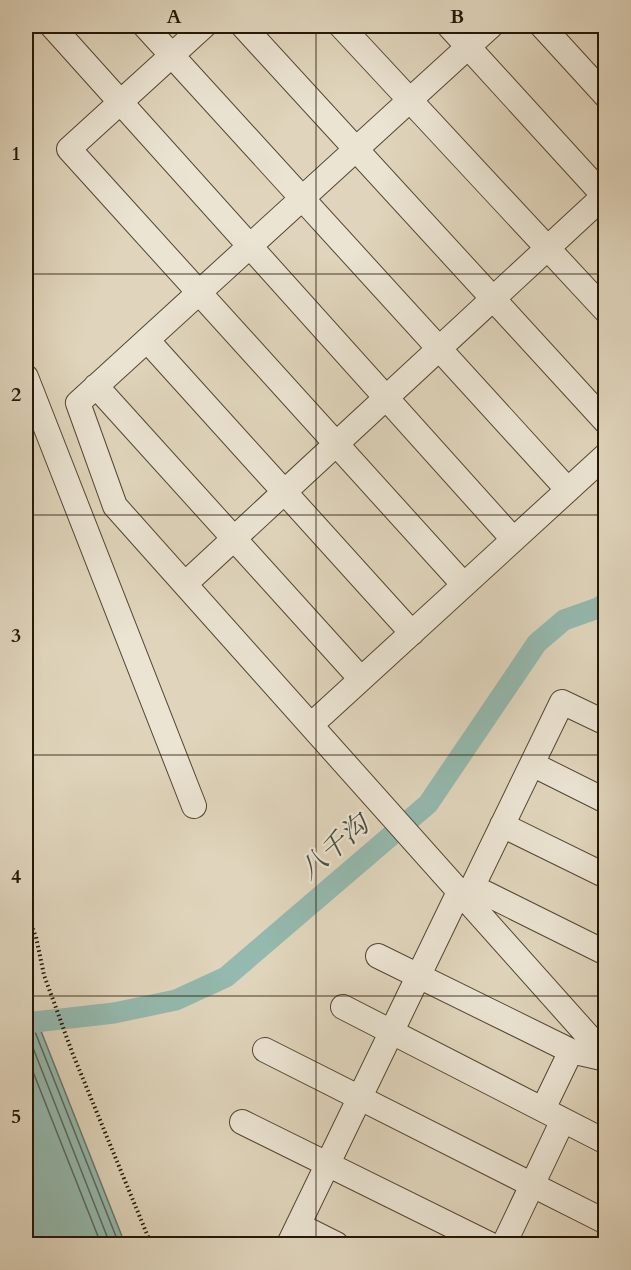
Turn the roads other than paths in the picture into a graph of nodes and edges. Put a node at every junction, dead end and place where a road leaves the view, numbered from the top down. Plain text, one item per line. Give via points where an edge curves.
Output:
1 (52, 26) edge
2 (145, 26) edge
3 (204, 26) edge
4 (243, 26) edge
5 (341, 26) edge
6 (448, 26) edge
7 (491, 26) edge
8 (542, 26) edge
9 (468, 47) junction
10 (172, 55) junction
11 (606, 96) edge
12 (410, 100) junction
13 (120, 102) junction
14 (356, 149) junction
15 (605, 196) edge
16 (302, 198) junction
17 (250, 246) junction
18 (548, 248) junction
19 (199, 292) junction
20 (493, 298) junction
21 (606, 311) edge
22 (147, 340) junction
23 (439, 348) junction
24 (26, 377) edge
25 (96, 386) junction
26 (386, 397) junction
27 (606, 422) edge
28 (336, 444) junction
29 (606, 455) edge
30 (568, 490) junction
31 (285, 491) junction
32 (234, 538) junction
33 (513, 539) junction
34 (184, 584) junction
35 (464, 585) junction
36 (412, 633) junction
37 (361, 679) junction
38 (606, 723) edge
39 (311, 725) junction
40 (532, 764) junction
41 (606, 801) edge
42 (194, 806) dead end
43 (502, 825) junction
44 (606, 876) edge
45 (466, 893) junction
46 (606, 953) edge
47 (378, 956) dead end
48 (418, 976) junction
49 (343, 1007) dead end
50 (392, 1032) junction
51 (264, 1050) dead end
52 (571, 1051) junction
53 (606, 1058) edge
54 (360, 1098) junction
55 (553, 1115) junction
56 (242, 1122) dead end
57 (606, 1142) edge
58 (328, 1164) junction
59 (532, 1185) junction
60 (606, 1222) edge
61 (293, 1235) edge
62 (336, 1245) edge
63 (489, 1245) edge
64 (504, 1245) edge

1 - 13 lane
2 - 10 lane
3 - 10 lane
4 - 14 lane
5 - 12 lane
6 - 9 lane
7 - 9 lane
8 - 11 lane
9 - 12 lane
9 - 15 lane
10 - 13 lane
10 - 16 lane
12 - 14 lane
12 - 18 lane
13 - 17 lane
13 - 19 lane via 69,149
14 - 16 lane
14 - 20 lane
15 - 18 lane
16 - 17 lane
16 - 23 lane
17 - 19 lane
17 - 26 lane
18 - 20 lane
18 - 21 lane
19 - 22 lane
19 - 28 lane
20 - 23 lane
20 - 27 lane
22 - 25 lane
22 - 31 lane
23 - 26 lane
23 - 30 lane
24 - 42 lane
25 - 32 lane
25 - 34 lane via 78,403 115,506
26 - 28 lane
26 - 33 lane
28 - 31 lane
28 - 35 lane
29 - 30 lane
30 - 33 lane
31 - 32 lane
31 - 36 lane
32 - 34 lane
32 - 37 lane
33 - 35 lane
34 - 39 lane
35 - 36 lane
36 - 37 lane
37 - 39 lane
38 - 40 lane via 562,702
39 - 45 lane via 429,858
40 - 41 lane
40 - 43 lane
43 - 44 lane
43 - 45 lane
45 - 46 lane
45 - 48 lane
45 - 53 lane
47 - 48 lane
48 - 50 lane
48 - 52 lane
49 - 50 lane
50 - 54 lane
50 - 55 lane
51 - 54 lane
52 - 53 lane
52 - 55 lane
54 - 58 lane
54 - 59 lane
55 - 57 lane
55 - 59 lane
56 - 58 lane
58 - 61 lane
58 - 63 lane
59 - 60 lane
59 - 64 lane
61 - 62 lane

